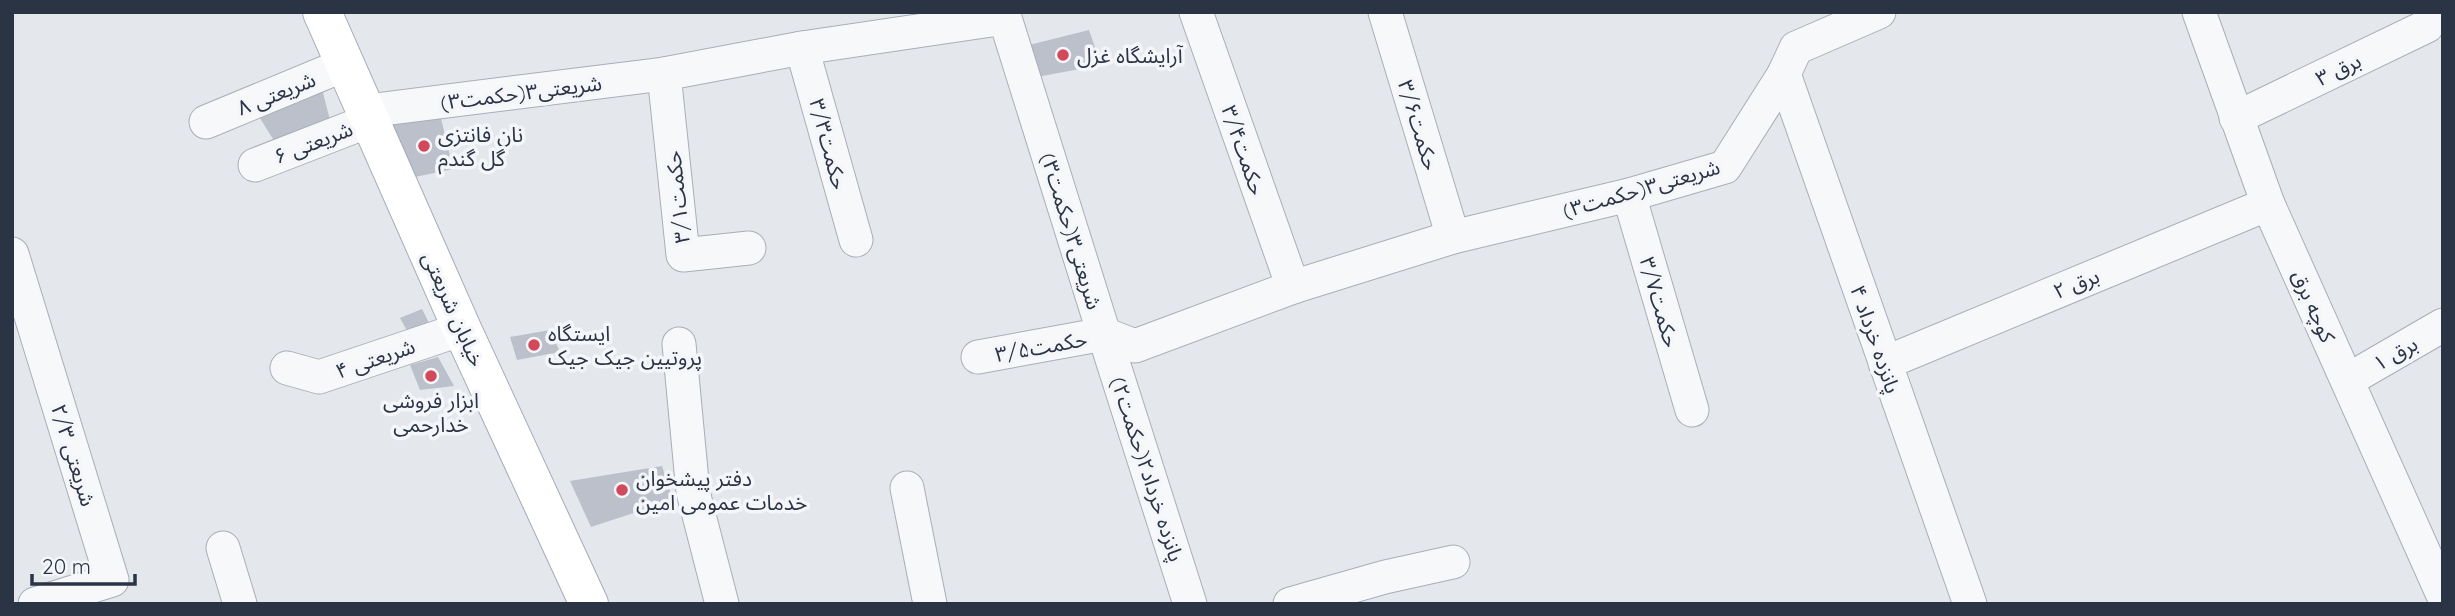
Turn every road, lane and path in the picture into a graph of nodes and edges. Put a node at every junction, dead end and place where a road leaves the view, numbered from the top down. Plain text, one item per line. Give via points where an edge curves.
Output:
1 (322, 12) edge
2 (1196, 12) edge
3 (1385, 12) edge
4 (1879, 12) edge
5 (2199, 12) edge
6 (2431, 12) edge
7 (943, 20) edge
8 (802, 48) junction
9 (346, 64) junction
10 (664, 74) junction
11 (1784, 74) junction
12 (369, 116) junction
13 (2236, 118) junction
14 (206, 122) dead end
15 (255, 165) dead end
16 (1629, 195) junction
17 (2268, 204) junction
18 (1453, 237) junction
19 (856, 240) dead end
20 (749, 248) dead end
21 (12, 254) edge
22 (1293, 287) junction
23 (2443, 325) edge
24 (462, 329) junction
25 (1104, 334) junction
26 (679, 344) dead end
27 (978, 357) dead end
28 (1885, 363) junction
29 (287, 368) dead end
30 (2348, 380) junction
31 (1692, 410) dead end
32 (907, 488) dead end
33 (223, 548) dead end
34 (1453, 562) dead end
35 (2443, 595) edge
36 (35, 604) edge
37 (240, 604) edge
38 (589, 604) edge
39 (722, 604) edge
40 (930, 604) edge
41 (1190, 604) edge
42 (1290, 604) edge
43 (1970, 604) edge

1 - 9 main road, خیابان شریعتی
2 - 22 street, حکمت۳/۴
3 - 18 street, حکمت۳/۶
4 - 11 street, شریعتی۳(حکمت۳) via 1796,48
5 - 13 street, کوچه برق
6 - 13 street, برق ۳ via 2427,26
7 - 8 street, شریعتی۳(حکمت۳)
7 - 25 street, شریعتی۳(حکمت۳) via 1005,18
8 - 10 street, شریعتی۳(حکمت۳)
8 - 19 street, حکمت۳/۳
9 - 12 main road, خیابان شریعتی
9 - 14 street, شریعتی ۸
10 - 12 street, شریعتی۳(حکمت۳)
10 - 20 street, حکمت۳/۱ via 683,254
11 - 16 street, شریعتی۳(حکمت۳) via 1725,167
11 - 28 street, پانزده خرداد ۴
12 - 15 street, شریعتی ۶
12 - 24 main road, خیابان شریعتی
13 - 17 street, کوچه برق
16 - 18 street, شریعتی۳(حکمت۳)
16 - 31 street, حکمت۳/۷
17 - 28 street, برق ۲
17 - 30 street, کوچه برق
18 - 22 street, شریعتی۳(حکمت۳)
21 - 36 street, شریعتی ۲/۳ via 112,580
22 - 25 street, شریعتی۳(حکمت۳) via 1135,346
23 - 30 street, برق ۱
24 - 29 street, شریعتی ۴ via 318,377
24 - 38 main road, خیابان شریعتی
25 - 27 street, حکمت۳/۵
25 - 41 street, پانزده خرداد۲(حکمت۲)
26 - 39 street via 693,492
28 - 43 street, پانزده خرداد ۴
30 - 35 street, کوچه برق
32 - 40 street
33 - 37 street
34 - 42 street

